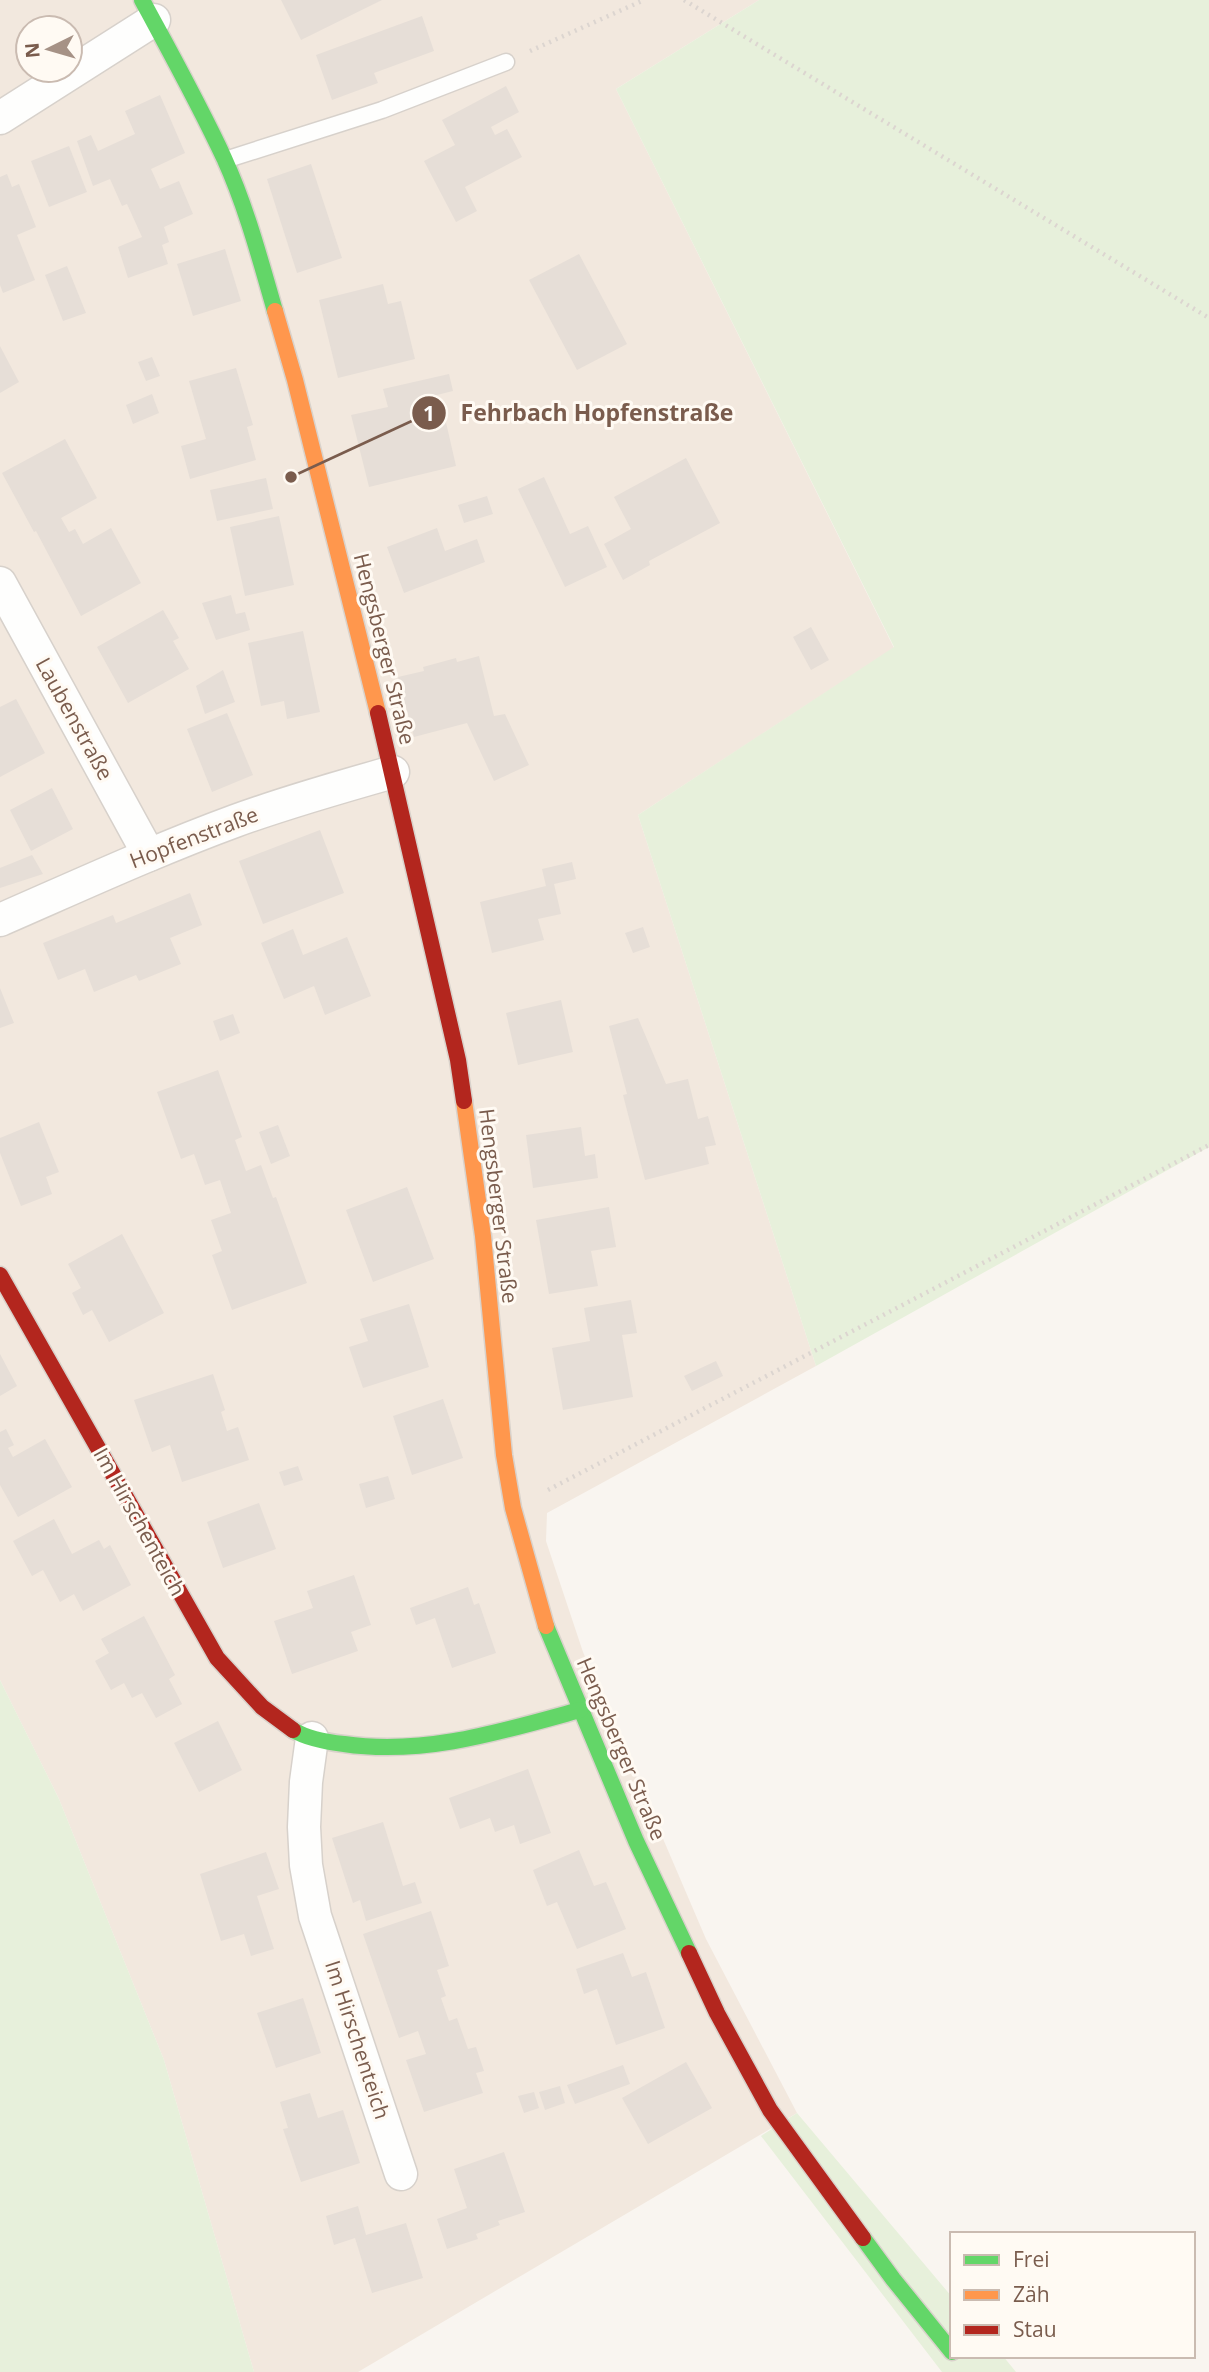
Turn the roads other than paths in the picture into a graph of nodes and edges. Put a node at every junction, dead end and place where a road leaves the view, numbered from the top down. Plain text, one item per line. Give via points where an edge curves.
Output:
1 (148, 10) edge
2 (506, 62) road end
3 (0, 118) edge
4 (225, 160) junction
5 (0, 583) edge
6 (393, 772) junction
7 (149, 855) junction
8 (0, 920) edge
9 (0, 1276) edge
10 (580, 1710) junction
11 (312, 1738) junction
12 (401, 2174) dead end
13 (950, 2350) edge

1 - 3 street
1 - 4 street, Hengsberger Straße
2 - 4 lane via 382,110
4 - 6 street, Hengsberger Straße via 258,251 295,380
5 - 7 street, Laubenstraße
6 - 7 street, Hopfenstraße via 236,820
6 - 10 street, Hengsberger Straße via 458,1060 513,1508 547,1630
7 - 8 street, Hopfenstraße
9 - 11 street, Im Hirschenteich via 217,1658 274,1717
10 - 11 street, Im Hirschenteich via 445,1743 355,1747
10 - 13 street, Hengsberger Straße via 717,2013 770,2110
11 - 12 street, Im Hirschenteich via 304,1827 315,1916

